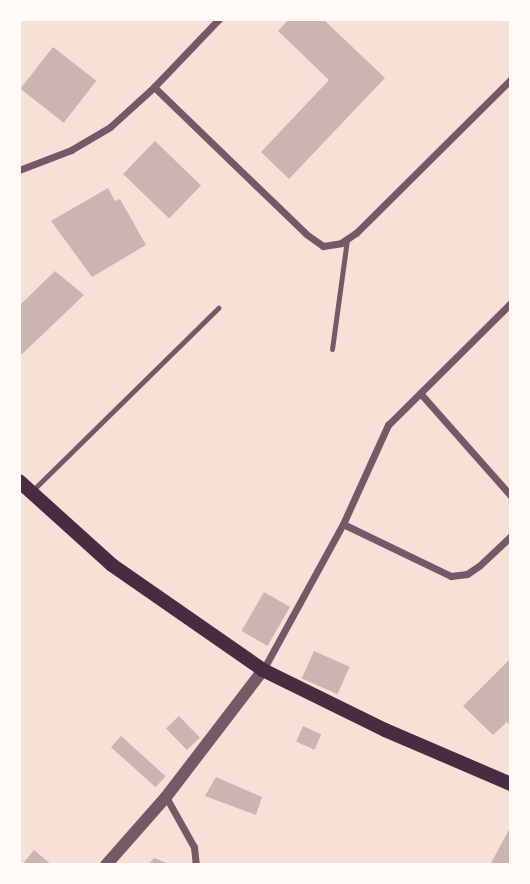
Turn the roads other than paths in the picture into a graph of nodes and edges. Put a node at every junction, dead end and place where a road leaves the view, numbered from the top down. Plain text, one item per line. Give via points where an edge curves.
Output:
1 (219, 19) edge
2 (511, 79) edge
3 (153, 87) junction
4 (19, 170) edge
5 (347, 239) junction
6 (511, 303) edge
7 (218, 308) dead end
8 (332, 349) dead end
9 (420, 393) junction
10 (23, 486) edge
11 (511, 496) edge
12 (343, 524) junction
13 (511, 536) edge
14 (263, 670) junction
15 (511, 784) edge
16 (166, 797) junction
17 (106, 865) edge
18 (195, 865) edge

1 - 3 street
2 - 5 street
3 - 4 street via 110,127 71,150
3 - 5 street via 306,234 323,246
5 - 8 lane
6 - 9 street
7 - 10 lane
9 - 11 street
9 - 12 street via 388,425
10 - 14 main road via 112,565
12 - 13 street via 451,576 479,566
12 - 14 street
14 - 15 main road via 385,730
14 - 16 street
16 - 17 street
16 - 18 street via 194,847

